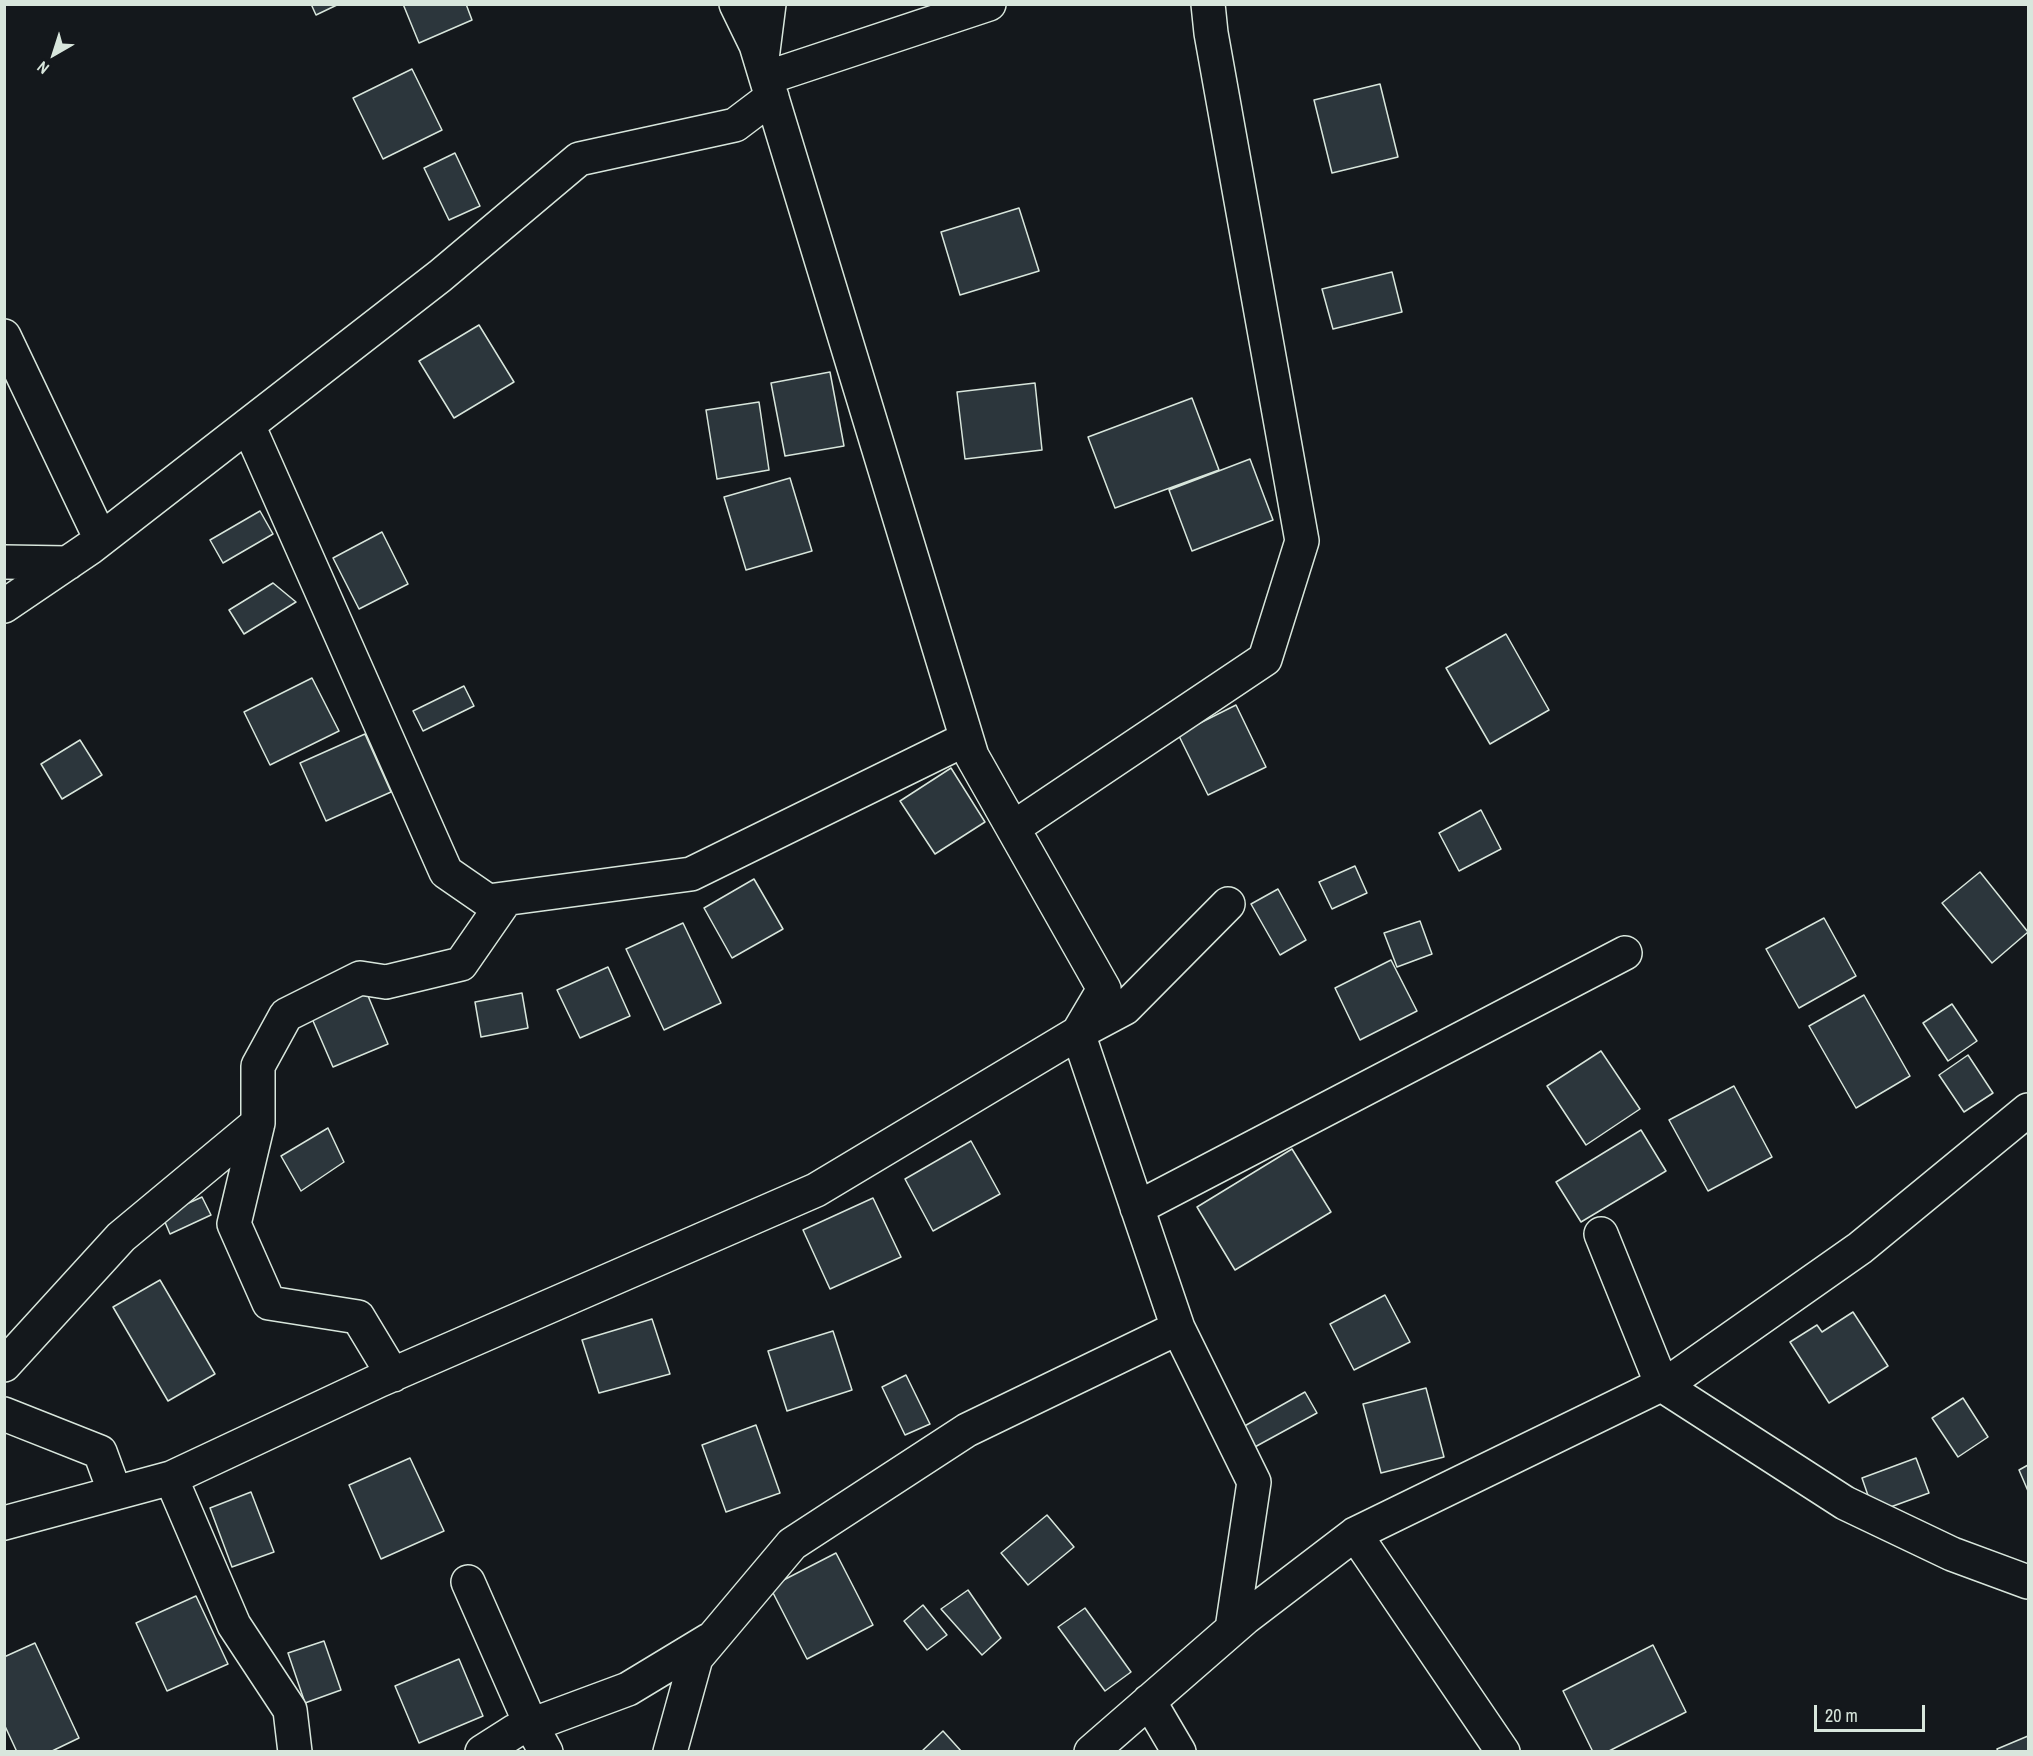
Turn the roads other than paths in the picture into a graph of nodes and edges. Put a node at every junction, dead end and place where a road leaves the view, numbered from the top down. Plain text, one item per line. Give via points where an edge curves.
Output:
1 (736, 4) edge
2 (769, 4) edge
3 (989, 4) edge
4 (1208, 4) edge
5 (767, 80) junction
6 (4, 336) edge
7 (248, 425) junction
8 (94, 527) dead end
9 (4, 562) edge
10 (68, 563) junction
11 (4, 606) edge
12 (966, 739) junction
13 (1013, 828) junction
14 (506, 899) junction
15 (1228, 904) dead end
16 (1624, 953) dead end
17 (1078, 1033) junction
18 (2028, 1110) edge
19 (258, 1123) junction
20 (1137, 1208) junction
21 (1601, 1234) dead end
22 (1178, 1328) junction
23 (4, 1365) edge
24 (393, 1375) junction
25 (1662, 1385) junction
26 (4, 1414) edge
27 (171, 1478) junction
28 (115, 1493) junction
29 (4, 1523) edge
30 (1354, 1534) junction
31 (468, 1582) dead end
32 (2028, 1582) edge
33 (1232, 1629) junction
34 (711, 1639) junction
35 (1149, 1701) junction
36 (538, 1738) edge
37 (295, 1752) edge
38 (483, 1752) edge
39 (670, 1752) edge
40 (1091, 1752) edge
41 (1179, 1752) edge
42 (1503, 1752) edge

1 - 5 street via 756,45
2 - 5 street
3 - 5 street
4 - 13 street via 1302,541 1265,659
5 - 7 street via 735,124 579,159 440,276
5 - 12 street
6 - 8 street
7 - 10 street
7 - 14 street via 446,872 488,901
9 - 10 street
10 - 11 street
12 - 13 street
12 - 14 street via 691,873
13 - 17 street via 1104,989
14 - 19 street via 461,964 386,982 360,978 286,1015 258,1066
15 - 17 street via 1125,1008
16 - 20 street
17 - 20 street
17 - 24 street via 816,1190
18 - 25 street via 1860,1248
19 - 23 street via 121,1237
19 - 24 street via 234,1224 269,1303 358,1317
20 - 22 street
21 - 25 street
22 - 33 street via 1254,1482
22 - 34 street via 968,1430 792,1544
24 - 27 street
25 - 30 street
25 - 32 street via 1845,1503 1952,1554
26 - 28 street via 100,1452
27 - 28 street
27 - 37 street via 234,1625 290,1710
28 - 29 street
30 - 33 street
30 - 42 street
31 - 36 street
33 - 35 street
34 - 36 street
34 - 39 street via 696,1658
35 - 40 street
35 - 41 street
36 - 38 street via 515,1731

